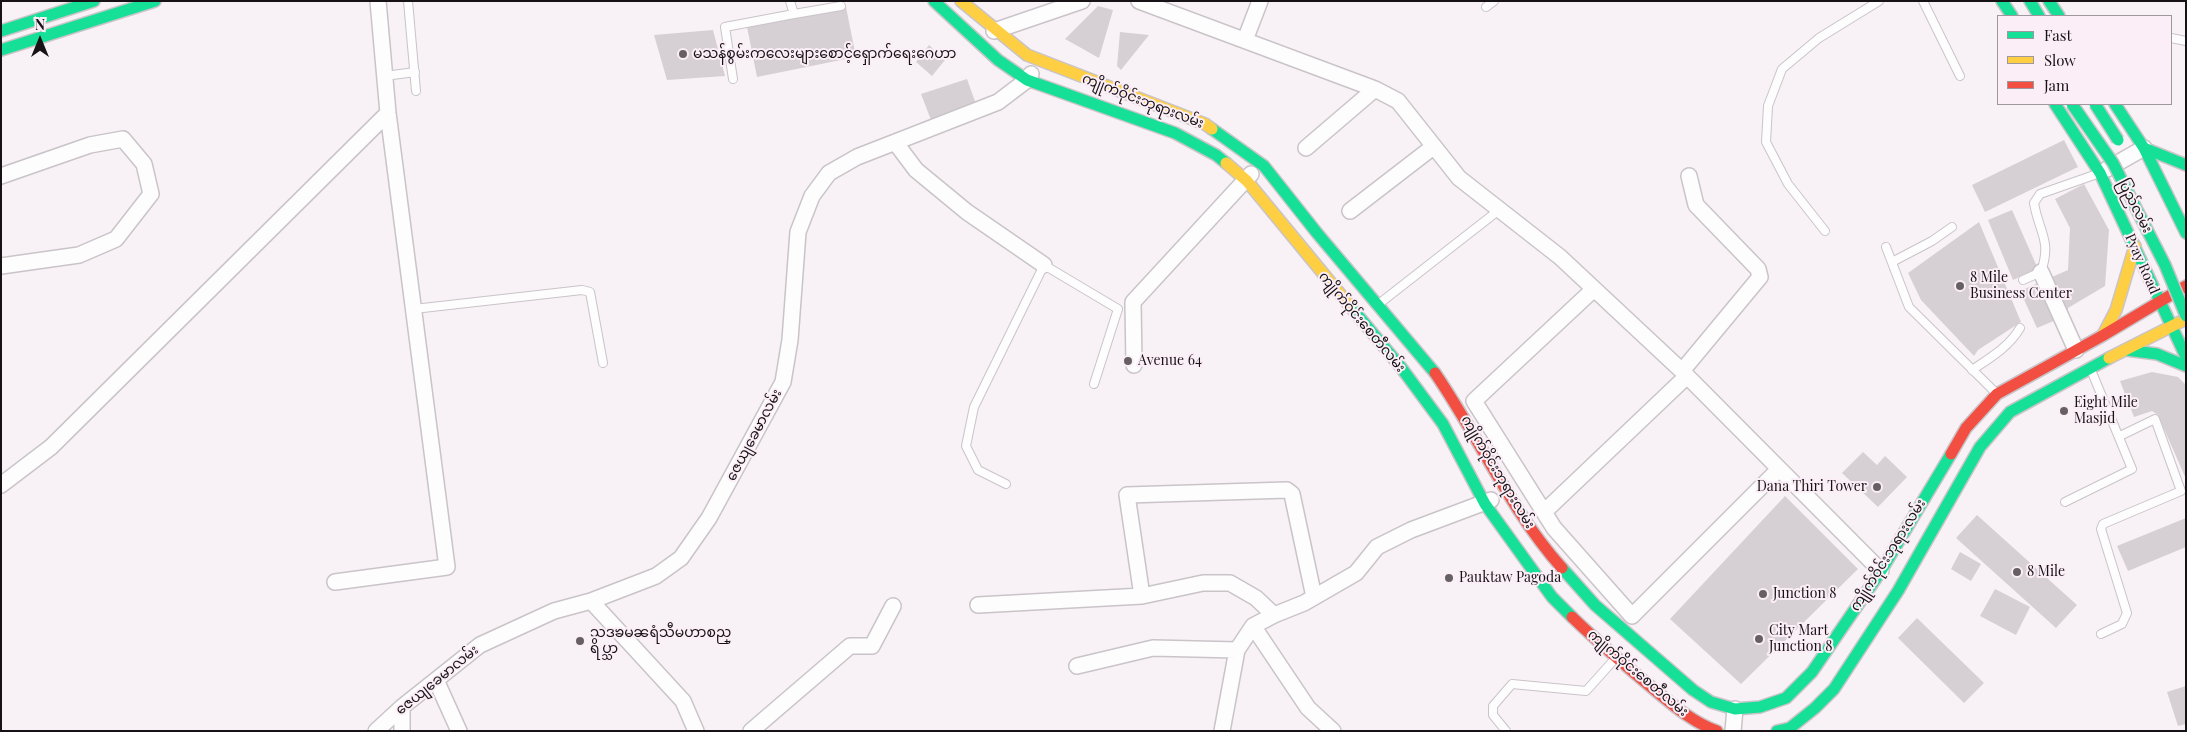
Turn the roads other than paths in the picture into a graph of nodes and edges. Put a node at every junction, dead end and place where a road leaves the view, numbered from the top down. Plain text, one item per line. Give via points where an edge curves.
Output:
1 (94, 1) edge
2 (154, 1) edge
3 (378, 1) edge
4 (408, 1) edge
5 (790, 1) edge
6 (934, 1) edge
7 (961, 1) edge
8 (1082, 1) edge
9 (1139, 1) edge
10 (1260, 1) edge
11 (1494, 1) edge
12 (1880, 1) edge
13 (1923, 1) edge
14 (1992, 1) edge
15 (2002, 1) edge
16 (2030, 1) edge
17 (2049, 1) edge
18 (841, 6) dead end
19 (1486, 7) dead end
20 (794, 14) junction
21 (1999, 15) edge
22 (2011, 15) edge
23 (2038, 15) edge
24 (2058, 15) edge
25 (994, 30) junction
26 (1, 31) edge
27 (2172, 38) edge
28 (1246, 40) junction
29 (2186, 41) edge
30 (1, 50) edge
31 (1039, 61) junction
32 (415, 72) junction
33 (385, 76) junction
34 (1960, 76) dead end
35 (733, 80) dead end
36 (1027, 80) junction
37 (1375, 89) junction
38 (416, 91) dead end
39 (2057, 105) edge
40 (2073, 105) edge
41 (2096, 105) edge
42 (2116, 105) edge
43 (388, 113) junction
44 (895, 142) junction
45 (1433, 147) junction
46 (1306, 148) dead end
47 (2144, 148) junction
48 (1260, 163) junction
49 (2186, 164) edge
50 (2134, 170) dead end
51 (2100, 173) junction
52 (1, 176) edge
53 (1689, 176) dead end
54 (1247, 181) junction
55 (1499, 210) junction
56 (1350, 211) dead end
57 (1952, 227) dead end
58 (1825, 231) dead end
59 (1317, 233) junction
60 (2186, 233) edge
61 (2135, 246) junction
62 (1300, 247) junction
63 (1886, 247) dead end
64 (1892, 262) junction
65 (1044, 265) junction
66 (1, 266) edge
67 (2041, 272) junction
68 (2023, 280) dead end
69 (2186, 286) edge
70 (1594, 289) junction
71 (2159, 301) junction
72 (1378, 305) junction
73 (414, 309) junction
74 (1387, 316) junction
75 (2186, 318) edge
76 (2170, 327) junction
77 (2020, 328) dead end
78 (1370, 331) junction
79 (2102, 336) junction
80 (2076, 350) junction
81 (2126, 350) junction
82 (2186, 357) edge
83 (603, 363) dead end
84 (1134, 364) dead end
85 (2186, 366) edge
86 (2090, 367) junction
87 (1972, 370) junction
88 (1685, 373) junction
89 (1094, 384) dead end
90 (1997, 394) junction
91 (2120, 436) junction
92 (1779, 469) junction
93 (1006, 484) dead end
94 (1, 485) edge
95 (1506, 492) junction
96 (2066, 502) dead end
97 (1485, 504) junction
98 (1544, 512) junction
99 (1881, 571) junction
100 (336, 582) dead end
101 (1142, 596) junction
102 (1314, 597) junction
103 (591, 601) junction
104 (978, 605) dead end
105 (893, 606) dead end
106 (1274, 615) junction
107 (1254, 626) junction
108 (2101, 634) dead end
109 (1237, 650) junction
110 (1615, 658) junction
111 (1077, 666) dead end
112 (436, 680) junction
113 (402, 707) junction
114 (1734, 709) junction
115 (376, 731) edge
116 (402, 731) edge
117 (459, 731) edge
118 (696, 731) edge
119 (750, 731) edge
120 (1222, 731) edge
121 (1333, 731) edge
122 (1506, 731) edge
123 (1717, 731) edge
124 (1733, 731) edge
125 (1777, 731) edge

1 - 26 main road
2 - 30 main road
3 - 33 street
4 - 32 lane
5 - 20 lane
6 - 36 main road, ကျိုက်ဝိုင်းစေတီလမ်း via 998,60
7 - 25 main road, ကျိုက်ဝိုင်းဘုရားလမ်း
8 - 25 street
9 - 28 street
10 - 28 street
11 - 19 lane
12 - 58 lane via 1819,38 1782,69 1768,106 1766,142 1788,184
13 - 34 lane
14 - 21 main road
15 - 22 main road
16 - 23 main road
17 - 24 main road
18 - 20 lane
20 - 35 lane via 725,26
25 - 31 main road, ကျိုက်ဝိုင်းဘုရားလမ်း
27 - 29 lane
28 - 37 street
31 - 36 street
31 - 48 main road, ကျိုက်ဝိုင်းဘုရားလမ်း via 1205,124
32 - 33 lane
32 - 38 lane
33 - 43 street
36 - 44 street, ဇေယျခေမာလမ်း via 998,102
36 - 54 main road, ကျိုက်ဝိုင်းစေတီလမ်း via 1183,137 1216,155
37 - 45 street via 1398,101
37 - 46 street
39 - 51 main road, ပြည်လမ်း
40 - 75 main road, ပြည်လမ်း, bridge via 2113,163 2164,265
41 - 50 main road, ပြည်လမ်း, bridge
42 - 47 main road
43 - 73 street
43 - 94 street via 50,446
44 - 65 street via 916,170 967,212
44 - 103 street, ဇေယျခေမာလမ်း via 857,157 829,173 812,196 798,232 790,340 783,382 709,518 681,558 656,576
45 - 55 street via 1459,178
45 - 56 street
47 - 49 main road
47 - 51 street
47 - 60 main road
48 - 54 street
48 - 59 main road, ကျိုက်ဝိုင်းဘုရားလမ်း
51 - 61 main road, Pyay Road
51 - 67 lane via 2040,194 2034,202 2046,242
52 - 66 street via 90,145 123,139 144,164 151,194 116,238 79,255
53 - 88 street via 1696,206 1758,269 1760,277
54 - 62 main road, ကျိုက်ဝိုင်းစေတီလမ်း
54 - 84 street via 1133,302
55 - 70 street via 1560,257
55 - 72 lane
57 - 64 lane
59 - 62 main road
59 - 72 main road, ကျိုက်ဝိုင်းဘုရားလမ်း
61 - 71 main road, Pyay Road
61 - 79 main road via 2116,310
62 - 78 main road, ကျိုက်ဝိုင်းစေတီလမ်း
63 - 64 lane
64 - 87 lane via 1909,307
65 - 89 lane via 1118,309
65 - 93 lane via 974,407 966,446 978,470
67 - 68 lane
67 - 80 street
69 - 71 main road
70 - 88 street
70 - 98 street via 1474,401
71 - 76 main road
71 - 79 main road
72 - 74 main road, ကျိုက်ဝိုင်းဘုရားလမ်း
73 - 83 lane via 582,290 590,292
73 - 100 street via 447,568
74 - 78 main road
74 - 95 main road, ကျိုက်ဝိုင်းဘုရားလမ်း via 1427,362 1461,411
75 - 76 main road
76 - 81 main road
76 - 82 main road
77 - 87 lane via 1997,354
78 - 97 main road, ကျိုက်ဝိုင်းစေတီလမ်း via 1443,424
79 - 80 main road
80 - 90 main road, ကျိုက်ဝိုင်းဘုရားလမ်း
81 - 85 main road via 2152,351
81 - 86 main road
86 - 91 lane
86 - 125 main road via 2010,412 1980,447 1898,591 1834,689 1790,728
87 - 90 lane
88 - 92 street
88 - 98 street
90 - 99 main road, ကျိုက်ဝိုင်းဘုရားလမ်း via 1966,428
91 - 96 lane via 2132,468
91 - 108 lane via 2155,419 2181,491 2104,524 2101,529 2126,613 2122,624
92 - 98 street via 1632,616 1554,528
92 - 99 street
95 - 97 street
95 - 114 main road, ကျိုက်ဝိုင်းဘုရားလမ်း via 1548,552 1595,605 1693,690 1711,702
97 - 102 street via 1411,530 1377,547 1356,573
97 - 110 main road, ကျိုက်ဝိုင်းစေတီလမ်း via 1552,597
99 - 114 main road, ကျိုက်ဝိုင်းဘုရားလမ်း via 1802,684 1786,698 1760,707
101 - 102 street via 1128,495 1287,490 1292,494
101 - 104 street
101 - 106 street via 1202,583 1230,583 1256,598
102 - 106 street
103 - 112 street, ဇေယျခေမာလမ်း via 554,611 480,645
103 - 118 street via 683,701
105 - 119 street via 872,646 850,646
106 - 107 street
107 - 109 street
107 - 121 street via 1308,708
109 - 111 street via 1153,648
109 - 120 street
110 - 122 lane via 1586,691 1512,684 1493,706 1493,715
110 - 123 main road, ကျိုက်ဝိုင်းစေတီလမ်း via 1674,706
112 - 113 street, ဇေယျခေမာလမ်း
112 - 117 street
113 - 115 street, ဇေယျခေမာလမ်း
113 - 116 street
114 - 124 street

